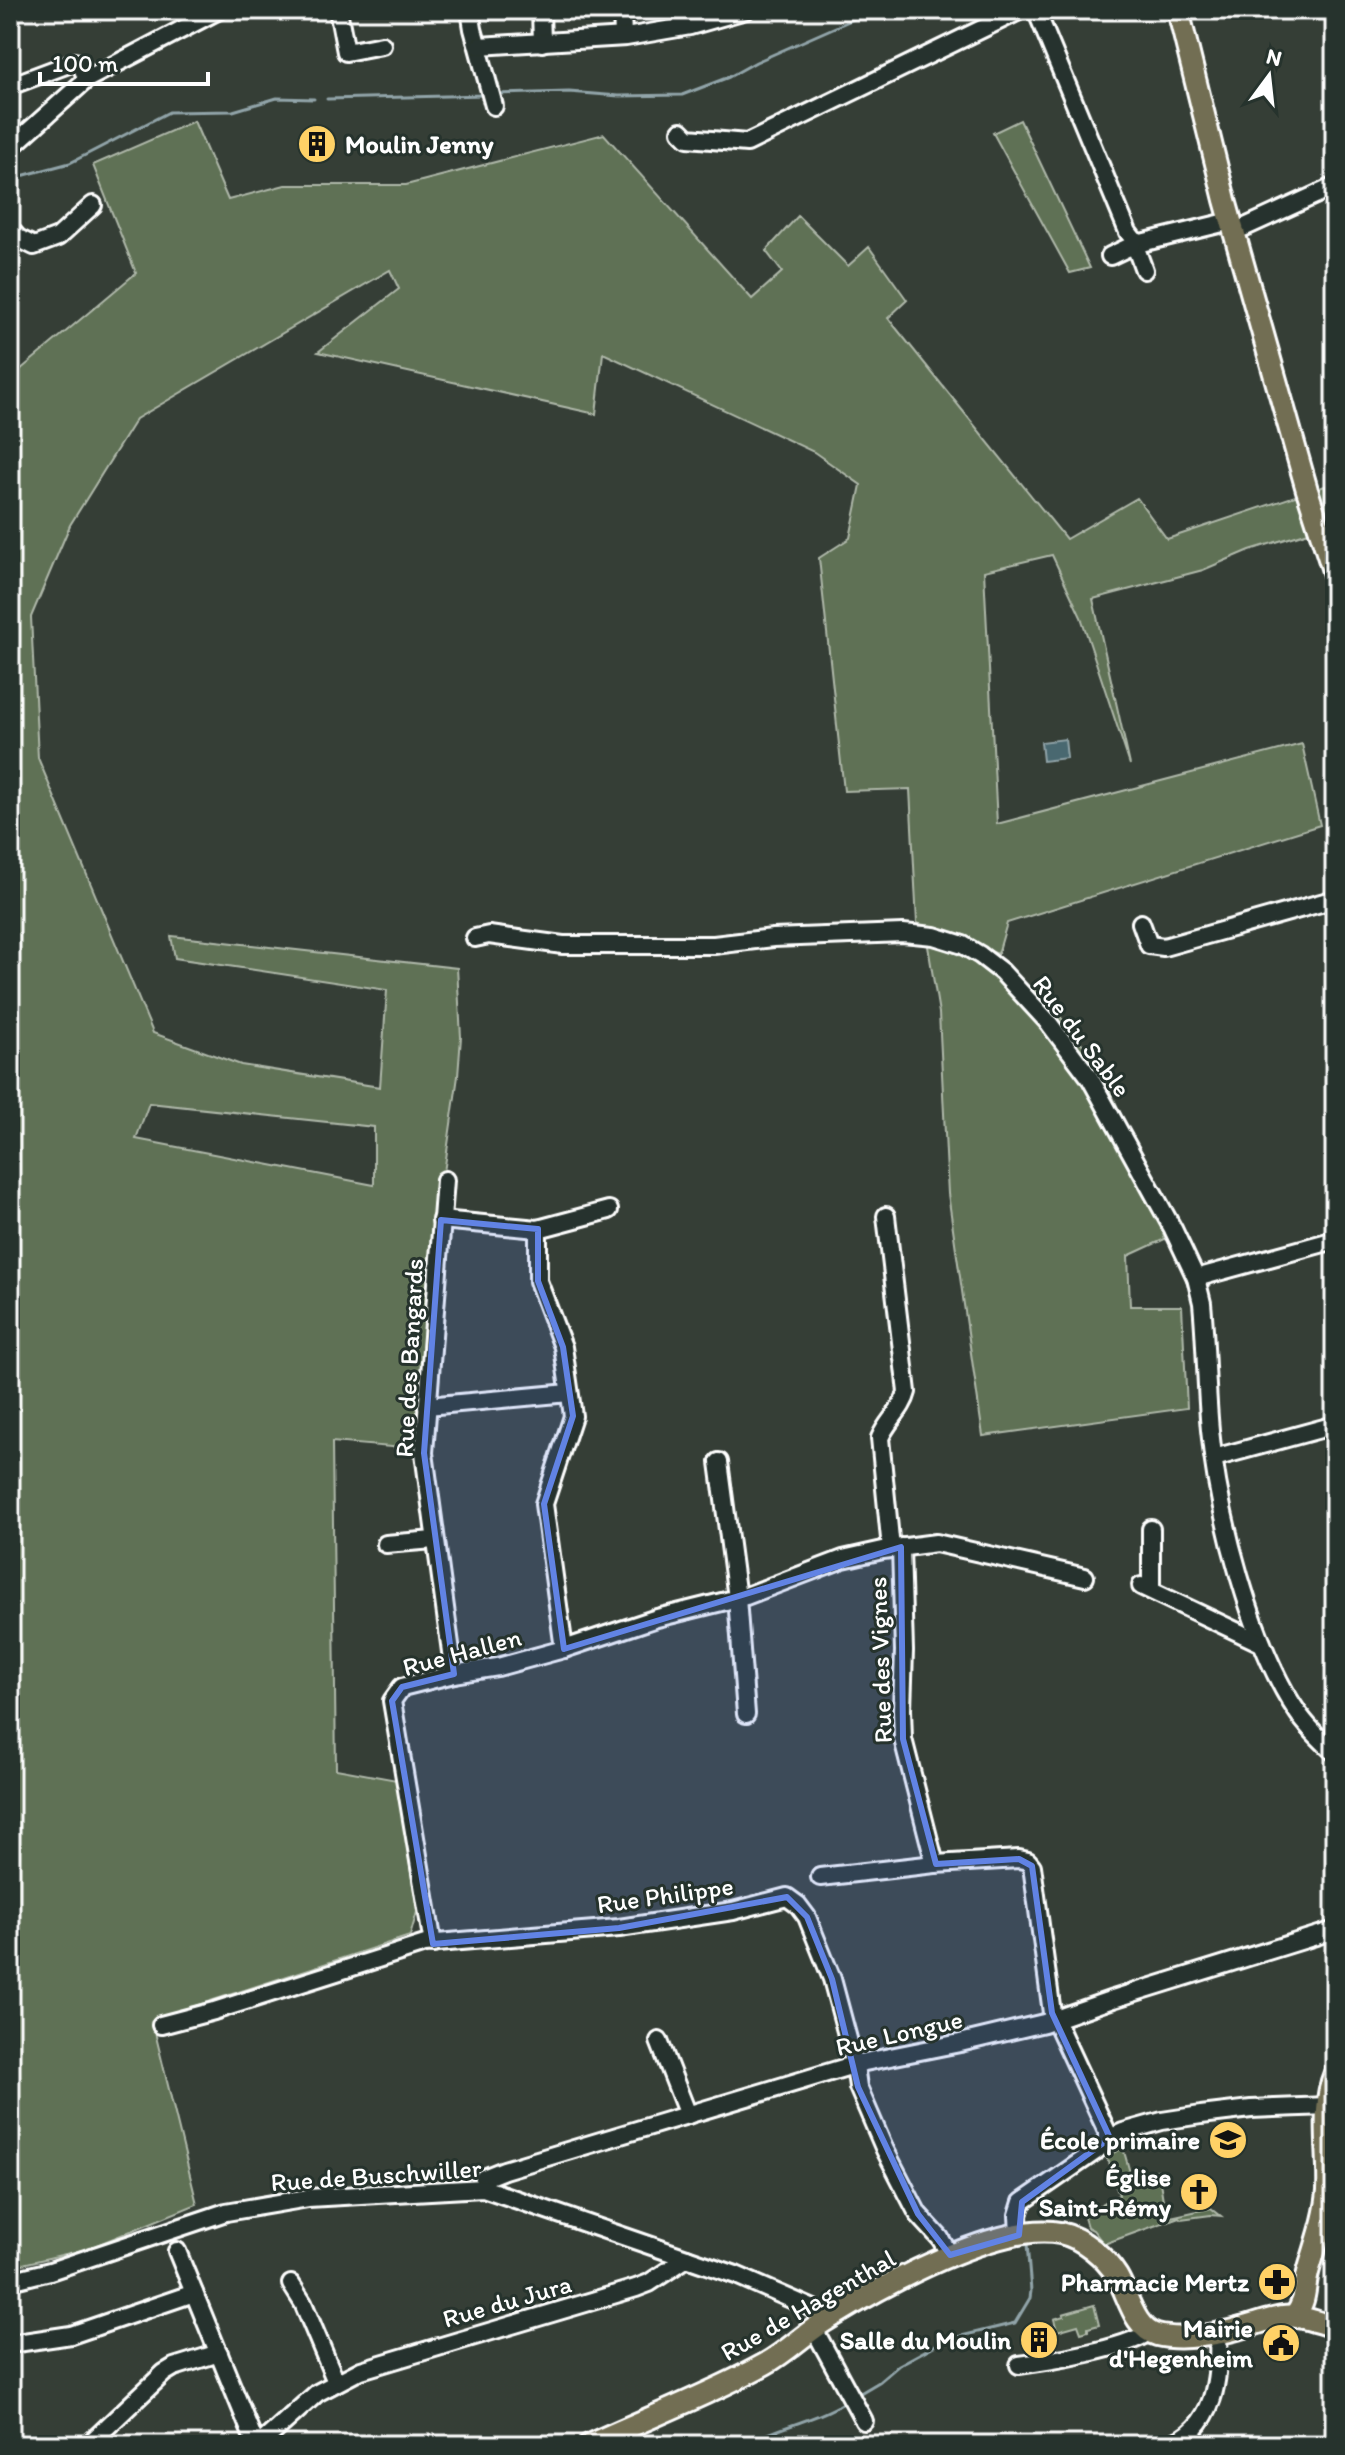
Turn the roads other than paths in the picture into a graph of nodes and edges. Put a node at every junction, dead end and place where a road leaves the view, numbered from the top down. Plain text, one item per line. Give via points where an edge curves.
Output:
1 (219, 10) edge
2 (338, 10) edge
3 (470, 10) edge
4 (541, 10) edge
5 (622, 10) edge
6 (746, 10) edge
7 (1021, 10) edge
8 (1036, 10) edge
9 (1178, 10) edge
10 (623, 37) junction
11 (542, 43) junction
12 (382, 45) dead end
13 (479, 46) junction
14 (87, 79) junction
15 (10, 86) edge
16 (493, 98) dead end
17 (681, 131) dead end
18 (10, 148) edge
19 (1335, 186) edge
20 (93, 205) dead end
21 (1232, 226) junction
22 (13, 238) edge
23 (1133, 243) junction
24 (1110, 256) dead end
25 (1144, 270) dead end
26 (1335, 577) edge
27 (1335, 899) edge
28 (1141, 923) dead end
29 (475, 938) dead end
30 (445, 1180) dead end
31 (609, 1210) dead end
32 (886, 1216) dead end
33 (441, 1220) junction
34 (538, 1229) junction
35 (1335, 1240) edge
36 (1196, 1278) junction
37 (569, 1393) junction
38 (427, 1406) junction
39 (1335, 1425) edge
40 (1214, 1458) junction
41 (719, 1462) dead end
42 (1151, 1529) dead end
43 (434, 1540) junction
44 (386, 1544) dead end
45 (896, 1548) junction
46 (1085, 1577) dead end
47 (737, 1598) junction
48 (1261, 1643) junction
49 (564, 1649) junction
50 (454, 1674) junction
51 (746, 1714) dead end
52 (1335, 1753) edge
53 (935, 1864) junction
54 (820, 1877) dead end
55 (1335, 1930) edge
56 (433, 1944) junction
57 (1055, 2020) junction
58 (161, 2025) dead end
59 (659, 2041) dead end
60 (855, 2065) junction
61 (1335, 2073) edge
62 (1328, 2106) junction
63 (688, 2115) junction
64 (1110, 2138) junction
65 (483, 2188) junction
66 (178, 2228) junction
67 (160, 2234) junction
68 (1019, 2235) junction
69 (177, 2251) junction
70 (950, 2255) junction
71 (687, 2258) junction
72 (10, 2281) edge
73 (291, 2284) dead end
74 (194, 2293) junction
75 (1295, 2316) junction
76 (821, 2324) junction
77 (1335, 2327) edge
78 (1149, 2332) junction
79 (1218, 2333) junction
80 (10, 2344) edge
81 (219, 2353) junction
82 (1019, 2365) dead end
83 (336, 2382) junction
84 (864, 2421) dead end
85 (1175, 2444) edge
86 (88, 2445) edge
87 (257, 2445) edge
88 (589, 2445) edge

1 - 14 street
2 - 12 street via 346,52
3 - 13 street
4 - 11 street
5 - 10 street
6 - 10 street
7 - 17 street via 747,143 688,138
8 - 23 street
9 - 21 main road
10 - 11 street
11 - 13 street
13 - 16 street
14 - 15 street via 80,63 74,62
14 - 18 street
19 - 21 street via 1243,228
20 - 22 street via 58,237 34,246
21 - 23 street
21 - 26 main road
23 - 24 street
23 - 25 street
27 - 28 street via 1164,947 1149,945
29 - 36 street, Rue du Sable via 489,935 563,945 714,945 903,933 963,945 1002,972 1090,1078
30 - 33 street, Rue des Bangards
31 - 34 street
32 - 45 street, Rue des Vignes via 907,1392 880,1438
33 - 34 street
33 - 38 street, Rue des Bangards
34 - 37 street via 538,1281 563,1347
35 - 36 street
36 - 40 street, Rue du Sable
37 - 38 street
37 - 49 street via 573,1416 544,1504
38 - 43 street, Rue des Bangards via 424,1453
39 - 40 street
40 - 48 street, Rue du Sable
41 - 47 street
42 - 48 street via 1146,1588
43 - 44 street
43 - 50 street, Rue des Bangards
45 - 46 street, Rue Hallen via 944,1544
45 - 47 street, Rue Hallen via 843,1559
45 - 53 street, Rue des Vignes via 904,1651 903,1739
47 - 49 street, Rue Hallen
47 - 51 street
48 - 52 street, Rue du Sable via 1297,1713
49 - 50 street, Rue Hallen
50 - 56 street, Rue Hallen via 402,1687 392,1701
53 - 54 street
53 - 57 street via 1019,1859 1032,1866
55 - 57 street, Rue Longue
56 - 58 street, Rue Philippe
56 - 60 street, Rue Philippe via 619,1928 787,1897 807,1917 827,1966
57 - 60 street, Rue Longue
57 - 64 street
59 - 63 street
60 - 63 street, Rue Longue
60 - 70 street, Rue Philippe via 858,2087 902,2187
61 - 62 main road
62 - 64 street via 1201,2115
62 - 75 main road via 1328,2194 1304,2301
63 - 65 street, Rue Longue via 504,2170 484,2178
64 - 68 street via 1022,2202
65 - 66 street, Rue de Buschwiller via 308,2198 226,2212
65 - 71 street, Rue de Buschwiller
66 - 67 street, Rue de Buschwiller
66 - 69 street
67 - 69 street
67 - 72 street, Rue de Buschwiller
68 - 70 main road, Rue de Hagenthal
68 - 78 main road, Rue de Hagenthal via 1061,2233 1078,2239 1116,2274
69 - 74 street
70 - 76 main road, Rue de Hagenthal
71 - 76 street, Rue de Buschwiller via 811,2307 823,2313
71 - 83 street, Rue du Jura via 636,2288
73 - 83 street
74 - 80 street via 71,2335
74 - 81 street
75 - 77 main road
75 - 79 main road
76 - 84 street
76 - 88 main road, Rue de Hagenthal via 765,2364
78 - 79 main road via 1169,2337
78 - 82 street via 1114,2346
79 - 85 street via 1219,2368 1209,2408 1190,2434
81 - 86 street via 164,2373
81 - 87 street
83 - 87 street, Rue du Jura

